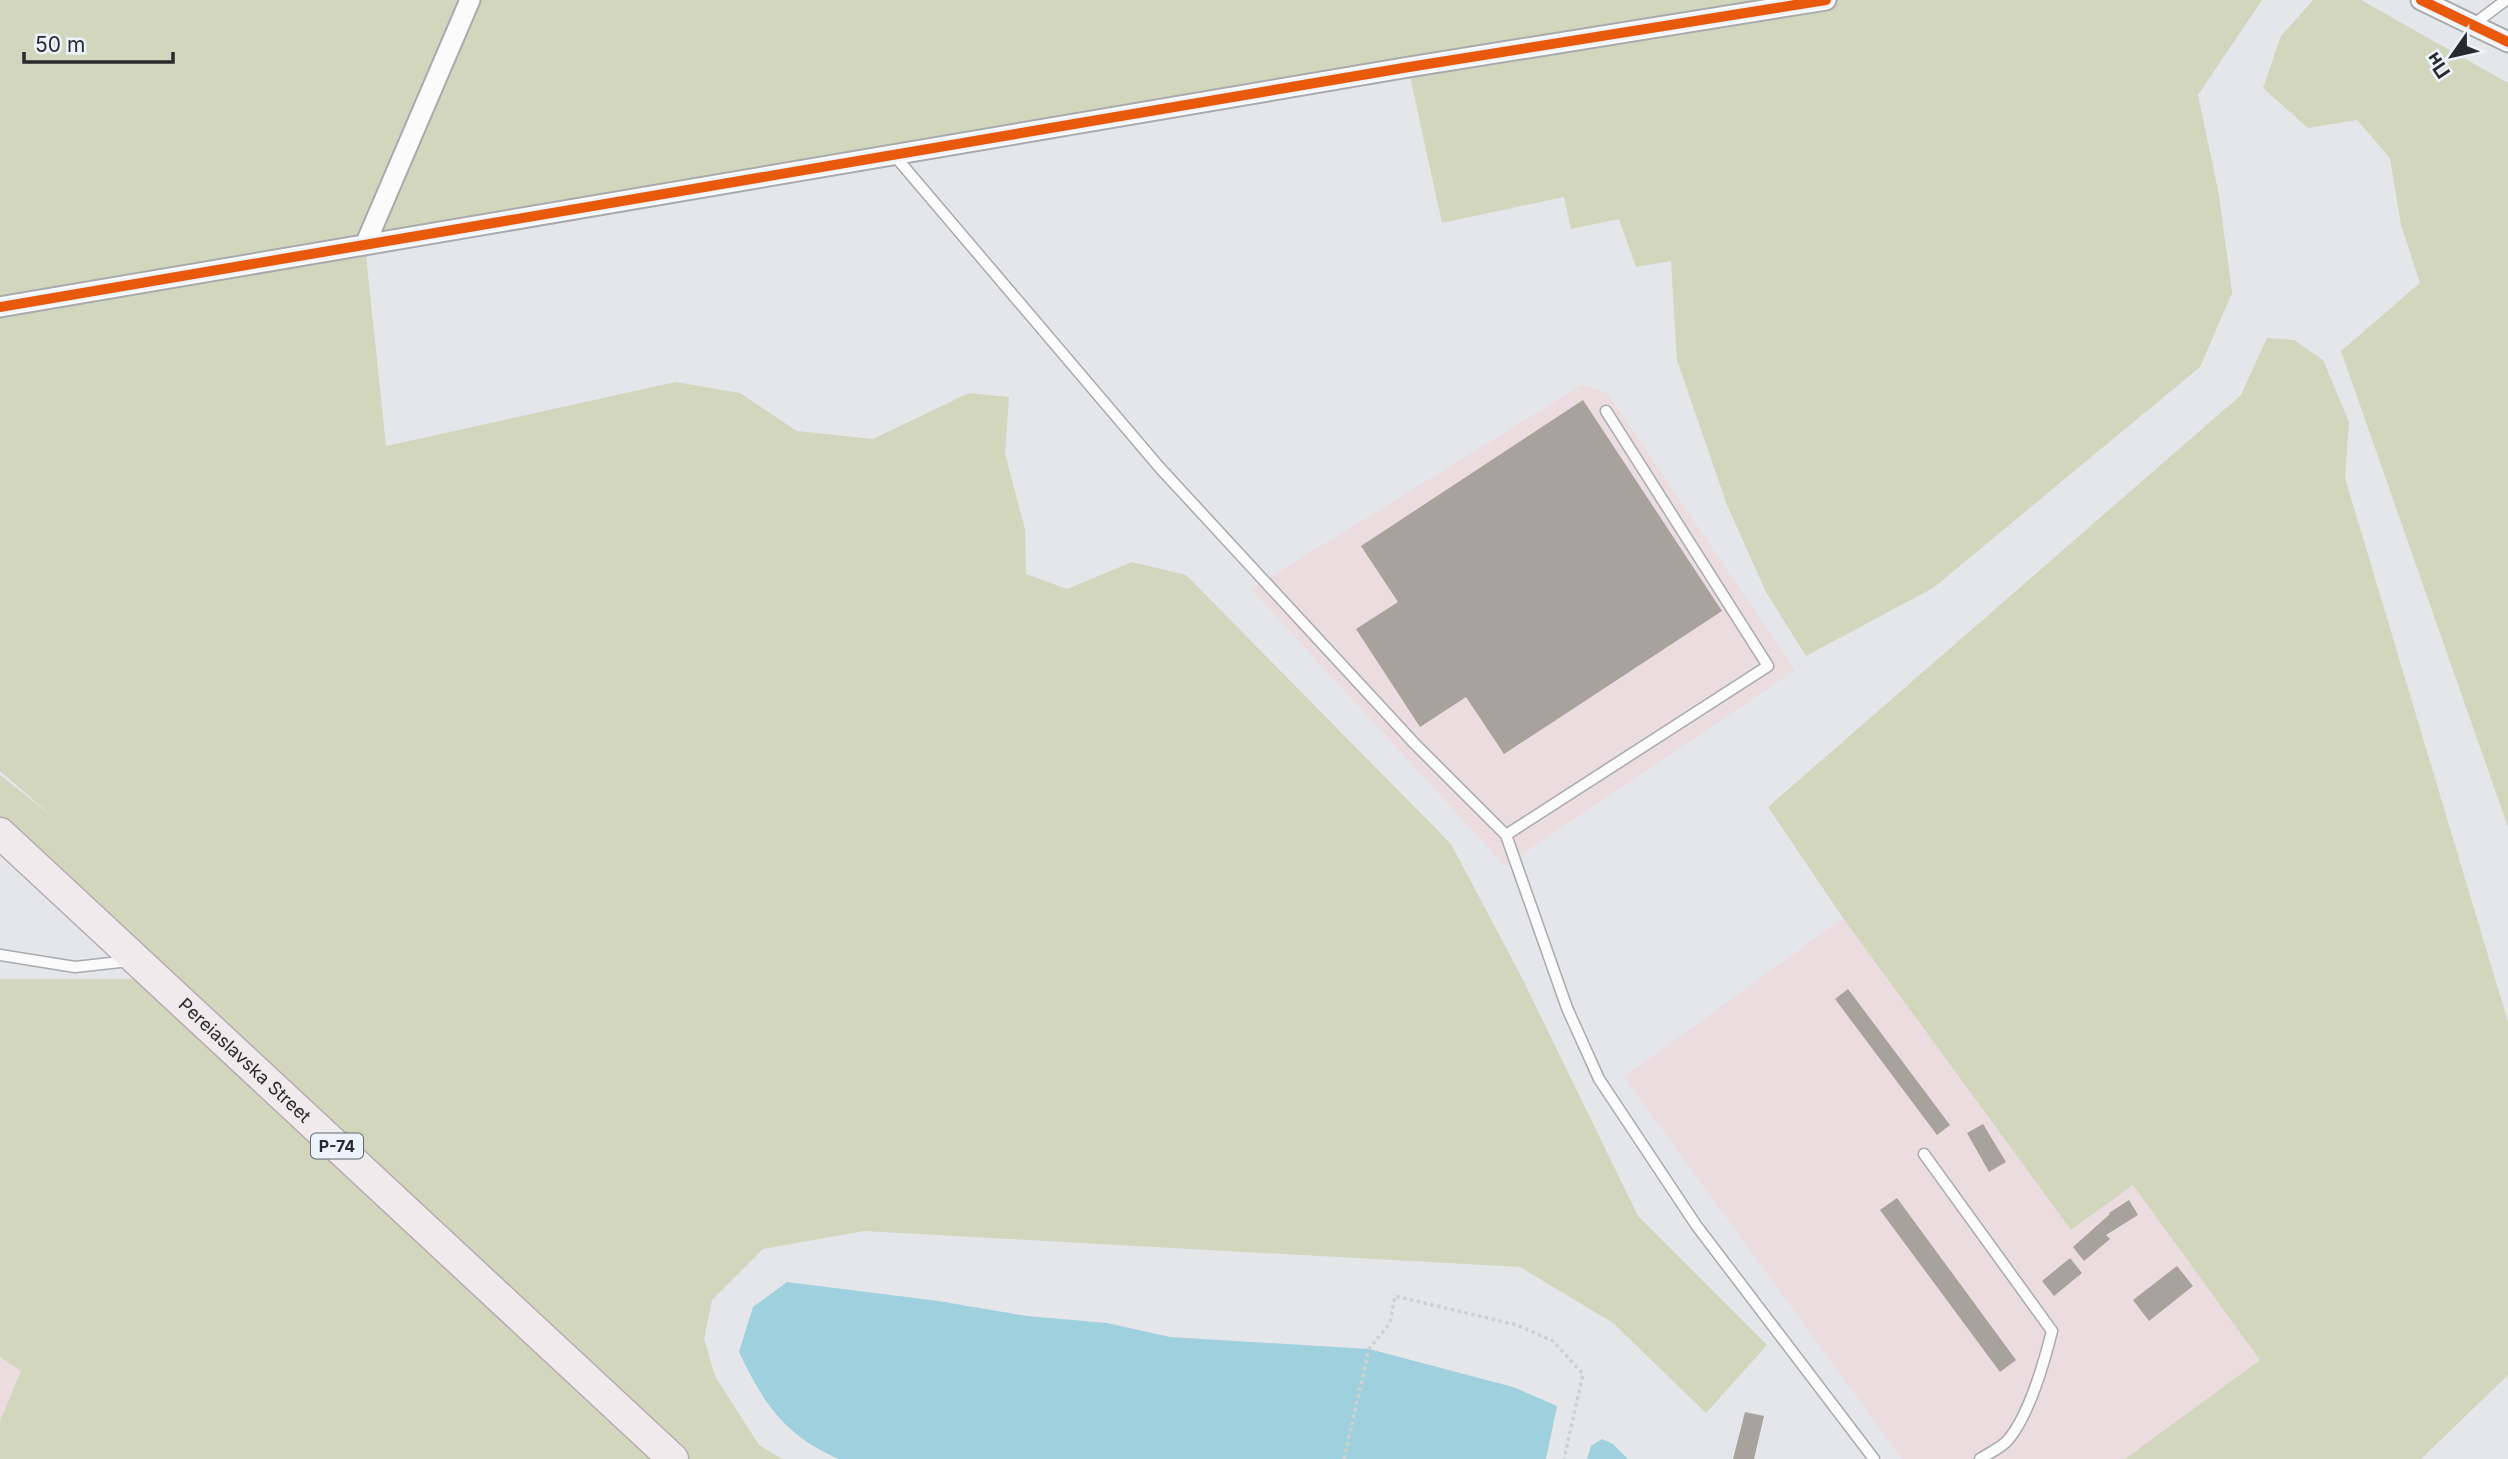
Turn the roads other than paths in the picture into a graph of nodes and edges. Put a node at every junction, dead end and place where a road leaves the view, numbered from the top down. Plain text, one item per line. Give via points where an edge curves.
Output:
1 (470, 0) edge
2 (1826, 0) edge
3 (2421, 0) edge
4 (2506, 0) edge
5 (2474, 24) junction
6 (2508, 42) edge
7 (894, 155) junction
8 (365, 245) junction
9 (0, 307) edge
10 (1606, 411) dead end
11 (0, 833) edge
12 (1506, 835) junction
13 (0, 955) edge
14 (137, 960) junction
15 (1924, 1154) dead end
16 (673, 1459) edge
17 (1874, 1459) edge
18 (1980, 1459) edge

1 - 8 street
2 - 7 street
3 - 5 street
4 - 5 lane
5 - 6 street
7 - 8 street
7 - 12 lane via 1160,468 1414,743
8 - 9 street
10 - 12 lane via 1768,666
11 - 14 main road, Pereiaslavska Street / Р-74
12 - 17 lane via 1567,1008 1599,1079 1696,1225
13 - 14 lane via 75,967
14 - 16 main road, Pereiaslavska Street / Р-74
15 - 18 lane via 2052,1331 2027,1406 2007,1441

